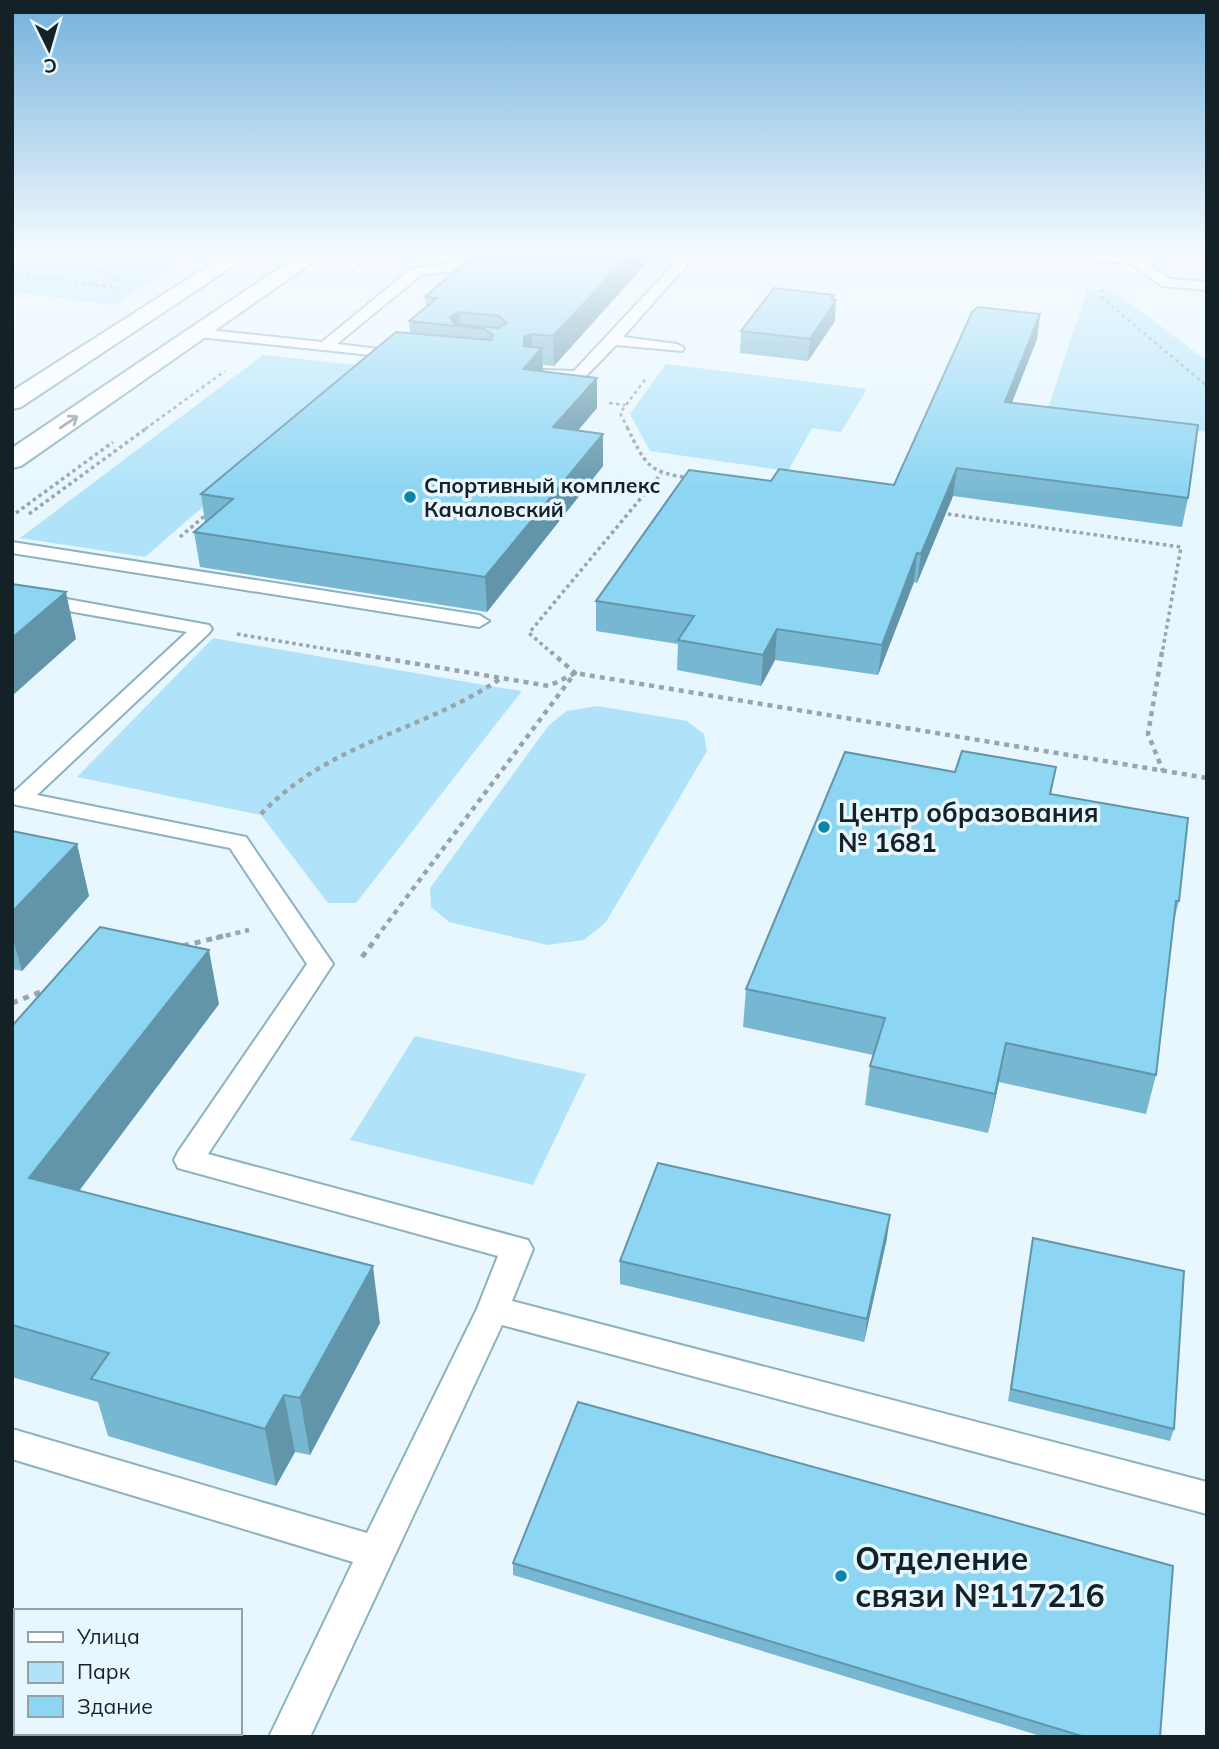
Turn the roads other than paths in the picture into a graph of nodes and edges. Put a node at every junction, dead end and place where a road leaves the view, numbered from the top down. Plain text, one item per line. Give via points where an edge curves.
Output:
1 (121, 332) edge
2 (620, 332) edge
3 (198, 333) joint
4 (342, 333) joint
5 (612, 340) junction
6 (407, 341) edge
7 (325, 347) junction
8 (672, 347) road end
9 (418, 358) edge
10 (532, 371) edge
11 (12, 402) edge
12 (12, 460) edge
13 (12, 547) edge
14 (12, 595) edge
15 (479, 621) edge
16 (494, 1309) junction
17 (12, 1444) edge
18 (1207, 1498) edge
19 (375, 1552) junction
20 (289, 1737) edge

1 - 11 street
2 - 5 lane
3 - 7 lane
12 -> 3 street
4 - 6 lane
4 - 7 lane
5 - 8 lane
5 - 10 lane via 578,376
7 - 9 lane
13 - 15 lane
14 - 16 lane via 202,629 20,799 238,842 320,964 190,1160 517,1248
16 - 18 lane
16 - 19 lane
17 - 19 lane
19 - 20 lane

